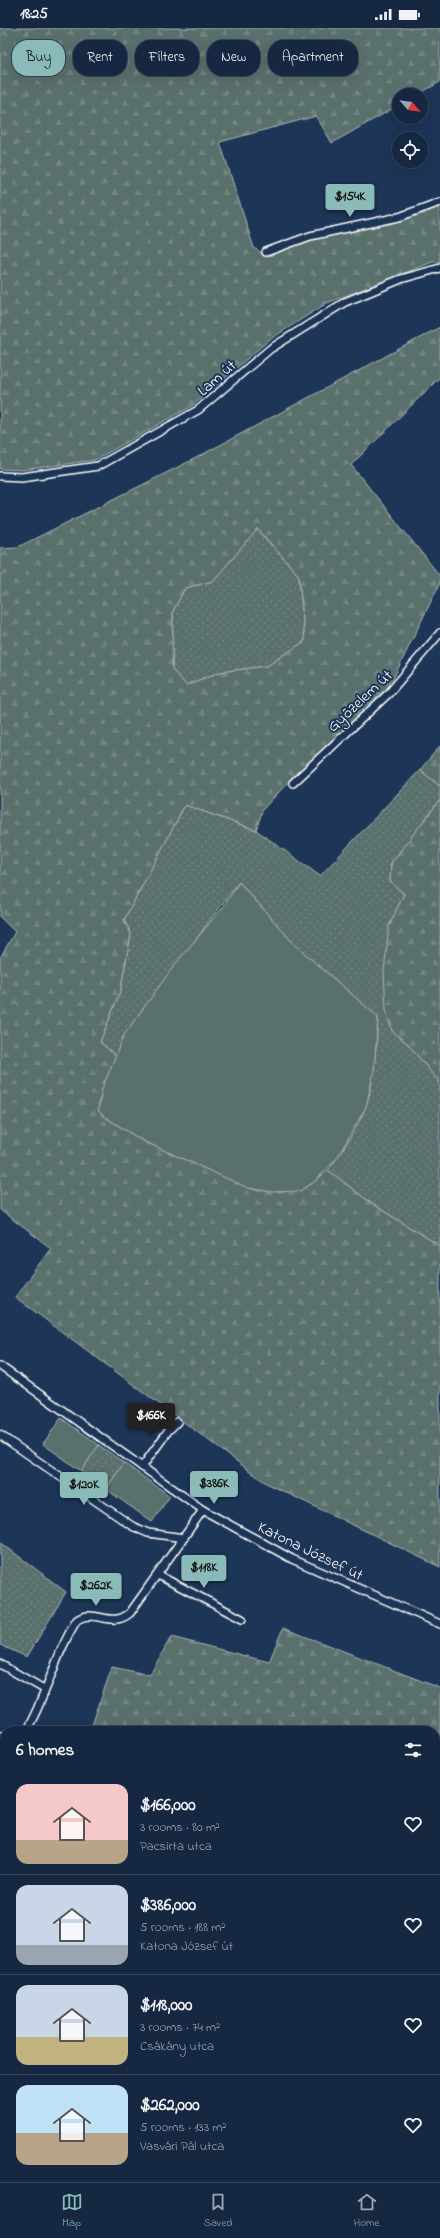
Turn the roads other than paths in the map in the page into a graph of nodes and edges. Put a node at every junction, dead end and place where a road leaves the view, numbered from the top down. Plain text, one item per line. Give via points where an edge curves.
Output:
1 (440, 202) edge
2 (266, 252) dead end
3 (440, 268) edge
4 (0, 476) edge
5 (440, 633) edge
6 (293, 783) dead end
7 (0, 1366) edge
8 (177, 1422) dead end
9 (0, 1435) edge
10 (142, 1467) junction
11 (203, 1510) junction
12 (184, 1538) junction
13 (158, 1575) junction
14 (242, 1619) dead end
15 (440, 1624) edge
16 (0, 1664) edge
17 (44, 1689) junction
18 (29, 1726) edge

1 - 2 street via 399,217 310,236
3 - 4 street, Lam út via 401,279 345,302 270,349 198,410 98,466 22,477
5 - 6 street, Győzelem út via 389,693
7 - 10 street, Katona József út
8 - 10 street
9 - 12 street via 132,1526 148,1533
10 - 11 street, Katona József út
11 - 12 street
11 - 15 street, Katona József út via 292,1559
12 - 13 street
13 - 14 street
13 - 17 street via 136,1606 124,1617 114,1620 88,1615 77,1620
16 - 17 street
17 - 18 street

